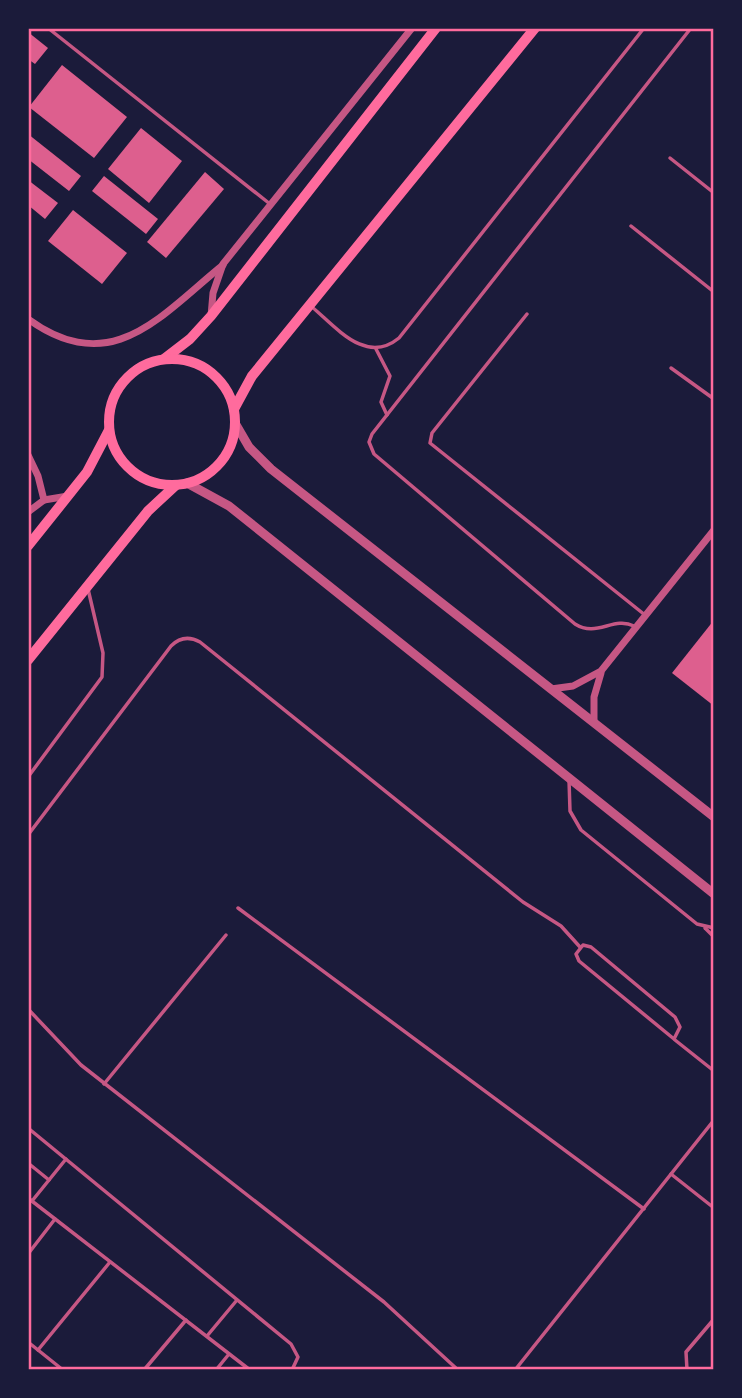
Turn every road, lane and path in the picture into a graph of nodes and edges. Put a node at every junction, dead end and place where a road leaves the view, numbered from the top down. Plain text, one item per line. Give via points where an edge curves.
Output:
1 (48, 28) edge
2 (412, 28) edge
3 (436, 28) edge
4 (535, 28) edge
5 (644, 28) edge
6 (691, 28) edge
7 (670, 158) dead end
8 (714, 193) edge
9 (272, 206) junction
10 (631, 226) dead end
11 (223, 264) junction
12 (714, 292) edge
13 (310, 305) junction
14 (527, 314) dead end
15 (211, 316) junction
16 (28, 319) edge
17 (376, 348) junction
18 (164, 359) junction
19 (671, 368) dead end
20 (714, 399) edge
21 (234, 409) junction
22 (387, 415) junction
23 (235, 423) junction
24 (109, 430) junction
25 (28, 454) edge
26 (187, 483) junction
27 (176, 485) junction
28 (68, 496) junction
29 (44, 500) junction
30 (28, 512) edge
31 (714, 530) edge
32 (28, 546) edge
33 (88, 586) junction
34 (645, 616) junction
35 (636, 627) junction
36 (28, 660) edge
37 (601, 671) junction
38 (551, 689) junction
39 (594, 723) junction
40 (28, 777) edge
41 (569, 778) junction
42 (714, 817) edge
43 (28, 835) edge
44 (714, 894) edge
45 (238, 908) dead end
46 (703, 927) junction
47 (714, 928) edge
48 (226, 935) dead end
49 (714, 937) edge
50 (579, 947) junction
51 (28, 1009) edge
52 (674, 1039) junction
53 (714, 1071) edge
54 (104, 1084) junction
55 (714, 1121) edge
56 (28, 1128) edge
57 (66, 1159) junction
58 (28, 1163) edge
59 (671, 1174) junction
60 (49, 1180) junction
61 (30, 1200) edge
62 (714, 1208) edge
63 (644, 1209) junction
64 (54, 1219) junction
65 (28, 1254) edge
66 (110, 1262) junction
67 (237, 1300) junction
68 (714, 1319) edge
69 (186, 1320) junction
70 (207, 1336) junction
71 (28, 1342) edge
72 (38, 1350) junction
73 (229, 1353) junction
74 (62, 1370) edge
75 (144, 1370) edge
76 (216, 1370) edge
77 (250, 1370) edge
78 (292, 1370) edge
79 (458, 1370) edge
80 (515, 1370) edge
81 (687, 1370) edge

1 - 9 lane
2 - 9 street
3 - 15 main road
4 - 13 main road
5 - 17 lane via 399,338
6 - 22 lane
7 - 8 lane
9 - 11 street
10 - 12 lane
11 - 15 street
11 - 16 street via 157,322 124,340 71,340
13 - 17 lane via 352,341
13 - 21 main road via 252,376
14 - 34 lane via 432,433 430,443
15 - 18 main road
17 - 22 lane via 390,376 381,402
18 - 21 main road via 201,366 221,383
18 - 24 main road via 130,375 117,391
19 - 20 lane
21 - 23 main road
22 - 35 lane via 369,442 371,451 385,463 575,624 592,630 620,622
23 - 26 main road via 221,461 206,475
23 - 38 street via 249,447 271,469
24 - 27 main road via 125,464 148,480
24 - 28 main road
25 - 29 street
26 - 27 main road
26 - 41 street via 229,506
27 - 33 main road via 148,511
28 - 29 street
28 - 32 main road
29 - 30 street
31 - 34 street
33 - 36 main road
33 - 40 lane via 103,653 103,677
34 - 35 street
35 - 37 street
37 - 38 street via 573,686
37 - 39 street via 594,696
38 - 39 street
39 - 42 street
41 - 44 street
41 - 46 lane via 570,811 581,830
43 - 50 lane via 171,646 190,638 523,902 561,926
45 - 63 lane
46 - 47 lane
46 - 49 lane
48 - 54 lane
50 - 52 lane via 579,961
50 - 52 lane via 591,947 675,1017 680,1027
51 - 54 lane
52 - 53 lane
54 - 79 lane via 383,1302
55 - 59 lane
56 - 57 lane
57 - 60 lane
57 - 67 lane
58 - 60 lane
59 - 62 lane
59 - 63 lane
60 - 61 lane
61 - 64 lane
63 - 80 lane
64 - 65 lane
64 - 66 lane
66 - 69 lane
66 - 72 lane
67 - 70 lane
67 - 78 lane via 295,1348 298,1357
68 - 81 lane via 686,1352
69 - 70 lane
69 - 75 lane
70 - 73 lane
71 - 72 lane
72 - 74 lane
73 - 76 lane
73 - 77 lane

